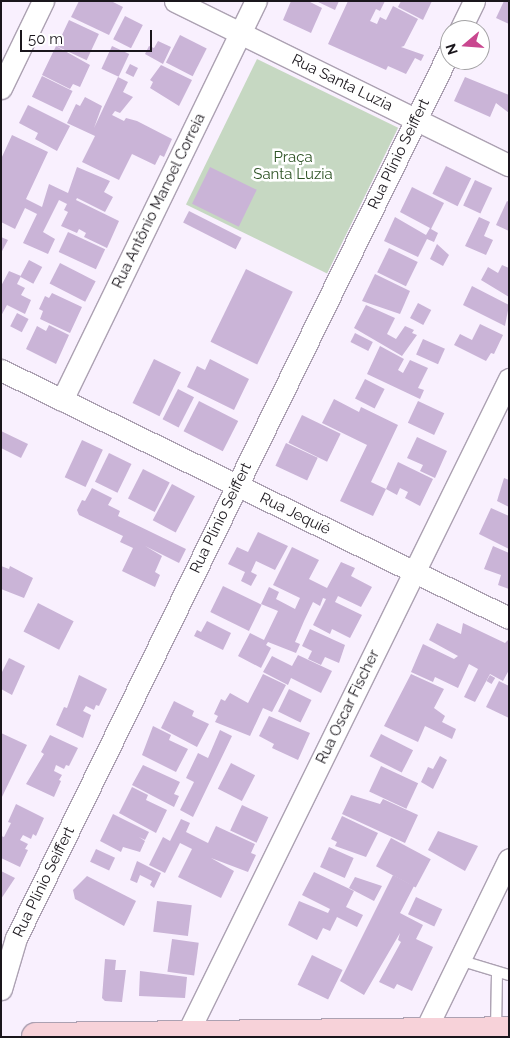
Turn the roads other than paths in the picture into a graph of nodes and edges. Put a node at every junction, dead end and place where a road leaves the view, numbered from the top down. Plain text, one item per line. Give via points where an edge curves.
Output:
1 (43, 1) edge
2 (175, 1) edge
3 (256, 1) edge
4 (474, 1) edge
5 (465, 20) edge
6 (240, 33) junction
7 (440, 70) edge
8 (1, 88) edge
9 (416, 120) junction
10 (509, 165) edge
11 (1, 370) edge
12 (509, 379) edge
13 (62, 400) junction
14 (237, 486) junction
15 (414, 572) junction
16 (509, 618) edge
17 (509, 859) edge
18 (459, 960) junction
19 (497, 972) junction
20 (509, 975) edge
21 (1, 989) edge
22 (425, 1031) junction
23 (503, 1031) edge
24 (187, 1034) junction
25 (36, 1037) edge

1 - 8 street
2 - 6 street, Rua Santa Luzia
3 - 6 street, Rua Antônio Manoel Correia
4 - 5 street
6 - 9 street, Rua Santa Luzia
6 - 13 street, Rua Antônio Manoel Correia
7 - 9 street, Rua Plínio Seiffert
9 - 10 street, Rua Santa Luzia
9 - 14 street, Rua Plínio Seiffert
11 - 13 street, Rua Jequié
12 - 15 street, Rua Oscar Fischer
13 - 14 street, Rua Jequié
14 - 15 street, Rua Jequié
14 - 21 street, Rua Plínio Seiffert via 16,938
15 - 16 street, Rua Jequié
15 - 24 street, Rua Oscar Fischer
17 - 18 street
18 - 19 lane
18 - 22 street
19 - 20 lane
19 - 23 lane
22 - 23 main road
22 - 24 main road
24 - 25 main road

